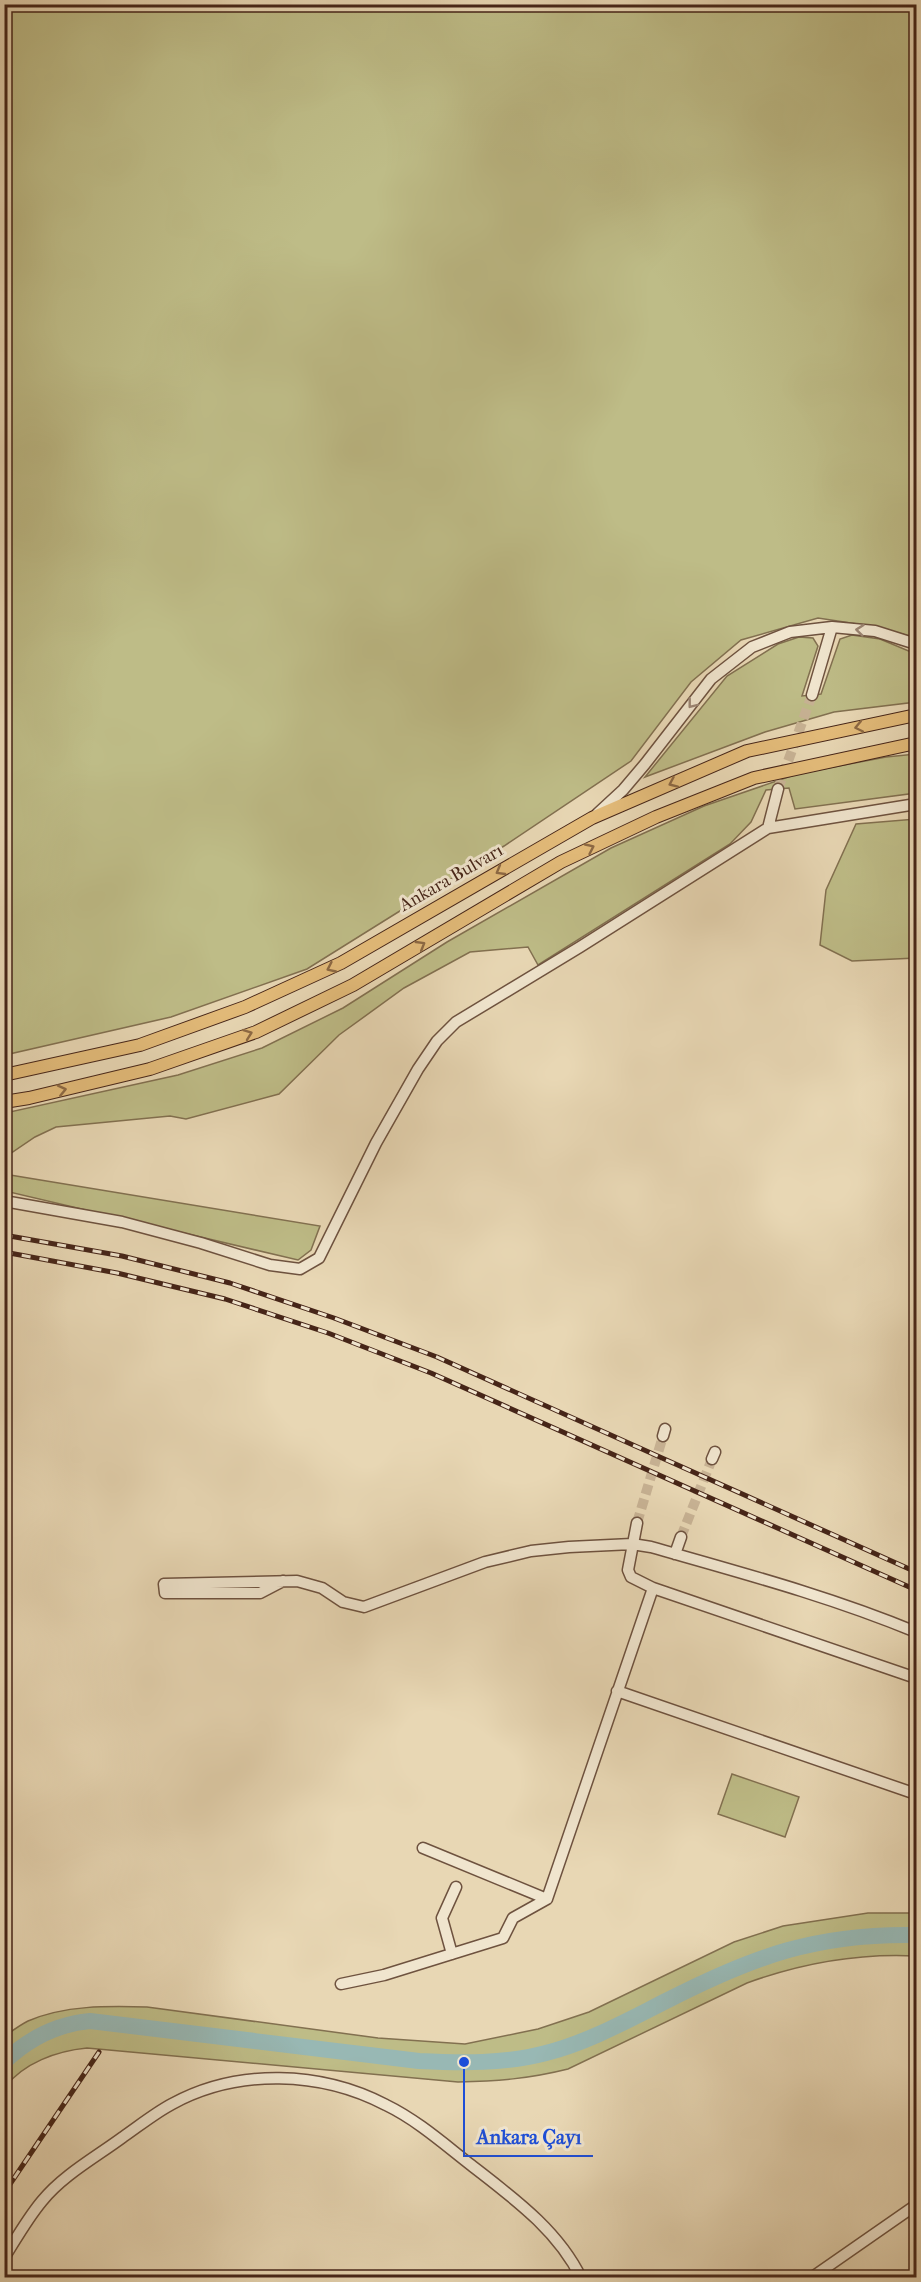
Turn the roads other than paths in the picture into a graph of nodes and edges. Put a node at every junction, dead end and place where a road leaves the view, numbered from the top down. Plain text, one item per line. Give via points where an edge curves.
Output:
1 (832, 627) junction
2 (916, 644) edge
3 (812, 695) tunnel mouth
4 (916, 715) edge
5 (916, 743) edge
6 (778, 789) tunnel mouth
7 (916, 804) edge
8 (592, 818) junction
9 (768, 828) junction
10 (4, 1075) edge
11 (4, 1102) edge
12 (4, 1201) edge
13 (637, 1524) tunnel mouth
14 (681, 1537) tunnel mouth
15 (632, 1544) junction
16 (675, 1554) junction
17 (283, 1581) junction
18 (652, 1588) junction
19 (916, 1632) edge
20 (916, 1678) edge
21 (617, 1691) junction
22 (916, 1794) edge
23 (423, 1848) dead end
24 (456, 1887) dead end
25 (547, 1899) junction
26 (452, 1954) junction
27 (341, 1984) dead end
28 (916, 2205) edge
29 (4, 2259) edge
30 (581, 2277) edge
31 (811, 2277) edge

2 -> 1 street via 875,632
1 - 3 street
1 -> 8 street via 790,632 752,647 711,679 623,790
4 -> 8 main road, Ankara Bulvarı via 747,751
11 -> 5 main road via 150,1069 256,1032 353,986 561,862 754,777
6 - 9 street
7 - 9 street
8 -> 10 main road, Ankara Bulvarı via 341,963 245,1007 140,1045
9 - 12 street via 456,1022 418,1069 319,1258 300,1269 270,1265 122,1222
13 - 15 street
14 - 16 street
15 - 16 street
15 - 17 street via 531,1551 485,1562 364,1607 343,1602 322,1588
15 - 18 street via 628,1570 631,1577
16 - 19 street via 854,1606
17 - 17 street via 260,1593 165,1593 164,1584
18 - 20 street
18 - 21 street
21 - 22 street
21 - 25 street
23 - 25 street
24 - 26 street via 442,1918
25 - 26 street via 513,1918 503,1938
26 - 27 street
28 - 31 street
29 - 30 street via 42,2200 68,2176 145,2121 203,2090 278,2078 322,2082 356,2092 418,2123 553,2234

